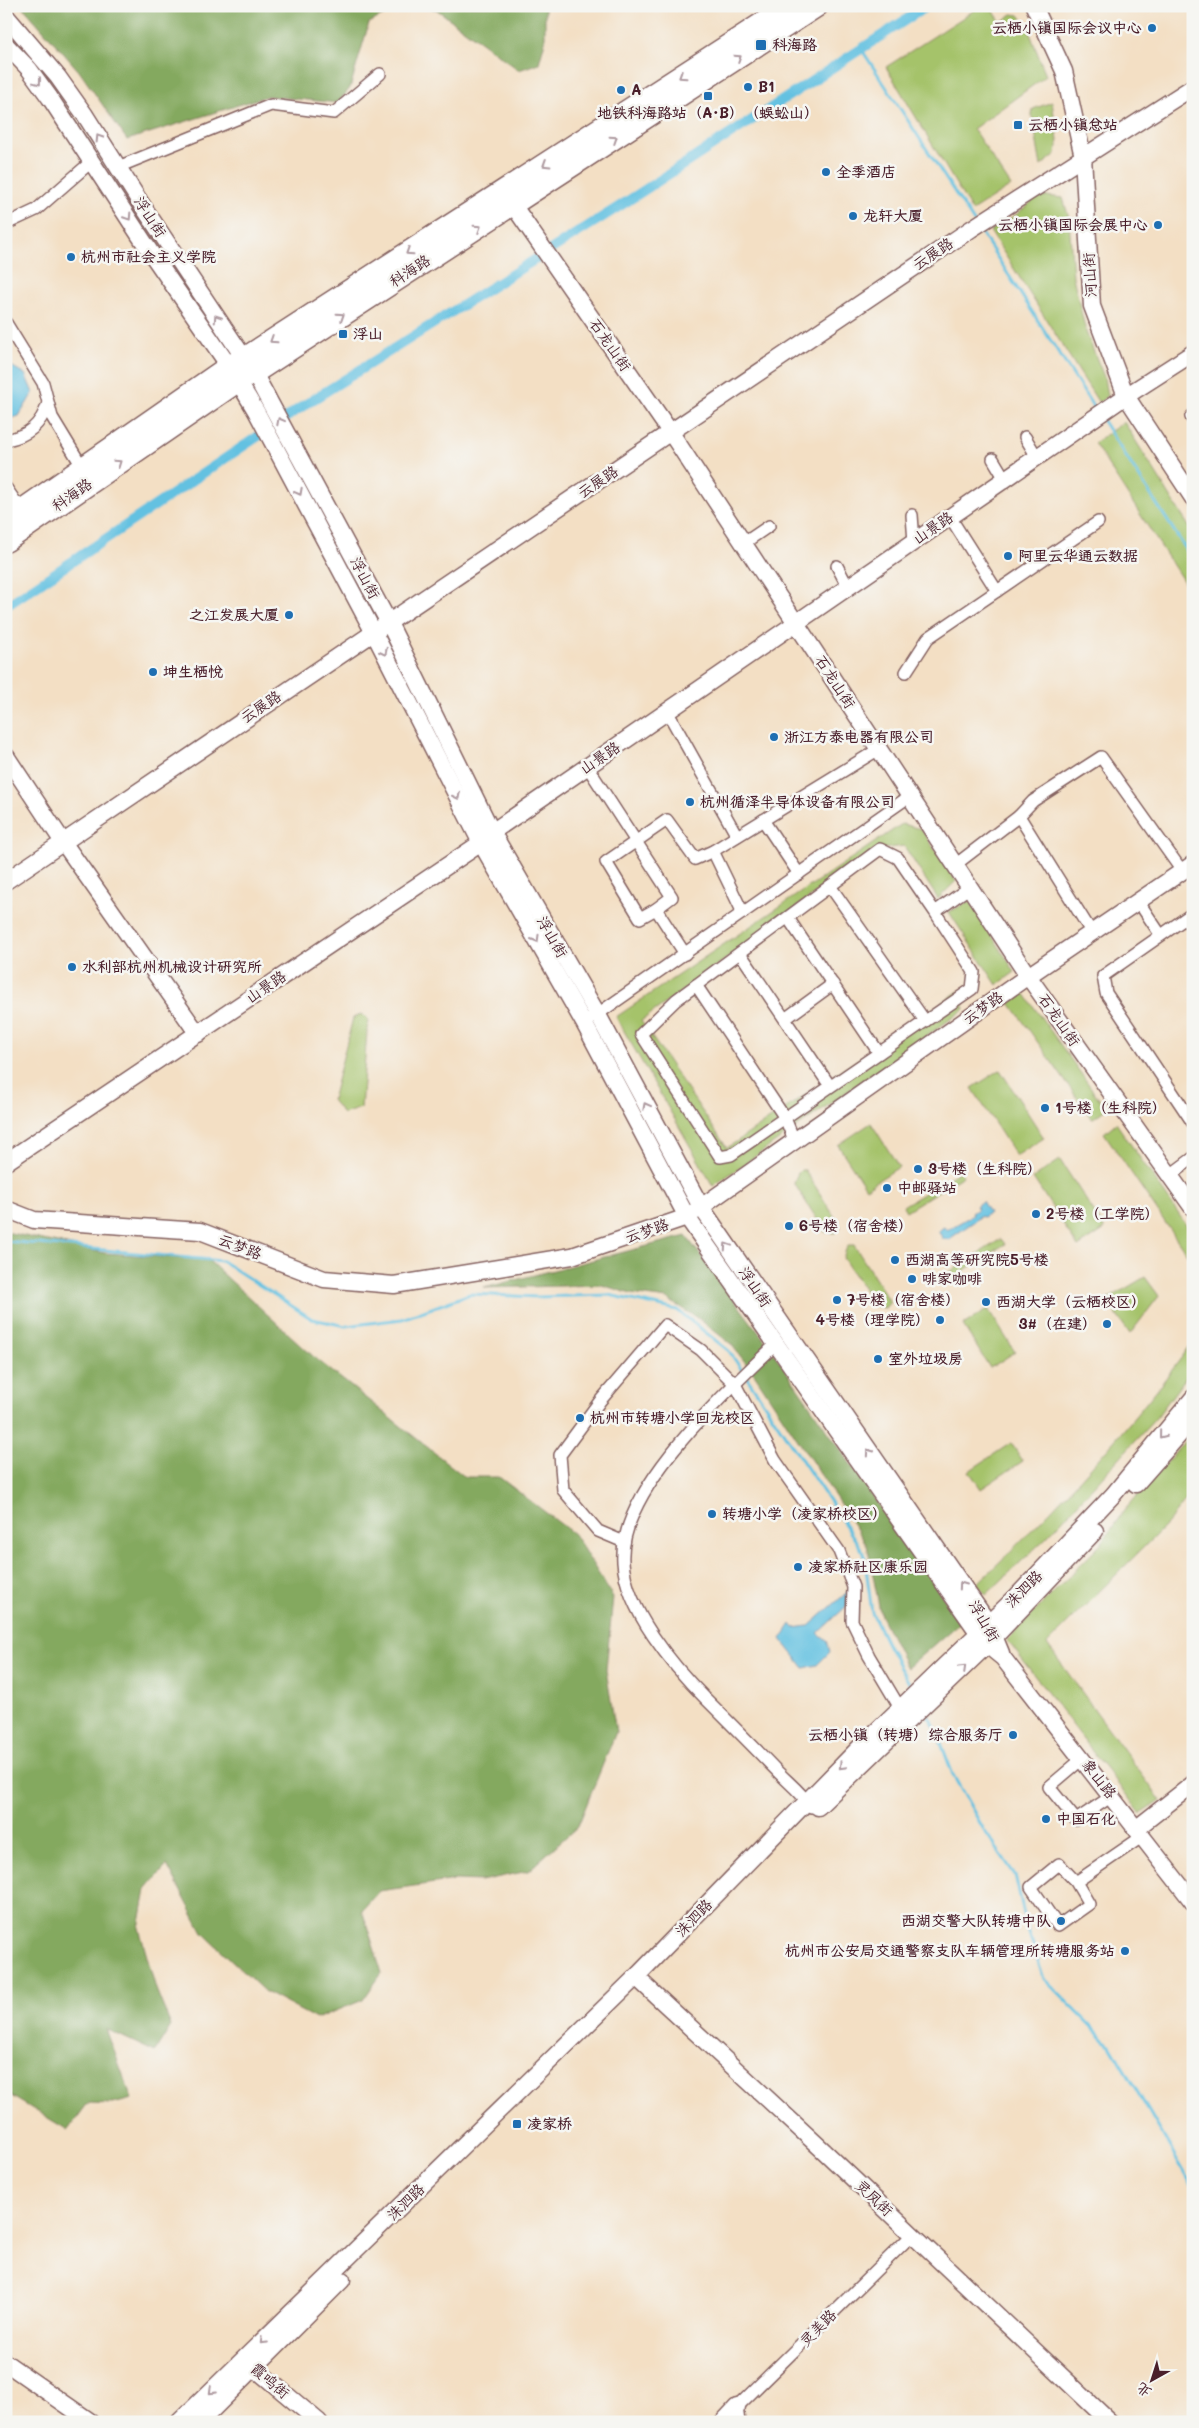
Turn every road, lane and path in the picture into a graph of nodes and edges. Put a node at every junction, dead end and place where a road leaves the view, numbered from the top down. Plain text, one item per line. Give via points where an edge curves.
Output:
1 (789, 6) edge
2 (817, 6) edge
3 (1034, 6) edge
4 (6, 16) edge
5 (6, 45) edge
6 (380, 74) dead end
7 (1193, 87) edge
8 (1083, 157) junction
9 (91, 162) junction
10 (118, 167) junction
11 (513, 205) junction
12 (6, 224) edge
13 (6, 323) edge
14 (1193, 353) edge
15 (242, 369) junction
16 (1126, 396) junction
17 (48, 402) junction
18 (1193, 415) edge
19 (1193, 420) edge
20 (671, 433) junction
21 (1025, 437) dead end
22 (6, 440) edge
23 (1037, 457) junction
24 (993, 459) dead end
25 (83, 468) junction
26 (1005, 479) junction
27 (6, 488) edge
28 (1193, 498) edge
29 (912, 515) dead end
30 (14, 516) edge
31 (950, 517) junction
32 (1098, 522) dead end
33 (769, 526) dead end
34 (6, 541) edge
35 (914, 542) junction
36 (744, 543) junction
37 (837, 566) dead end
38 (848, 587) junction
39 (996, 591) junction
40 (796, 622) junction
41 (390, 623) junction
42 (373, 631) junction
43 (906, 672) dead end
44 (667, 711) junction
45 (879, 749) junction
46 (6, 756) edge
47 (587, 766) junction
48 (910, 796) junction
49 (1019, 816) junction
50 (763, 820) junction
51 (737, 836) junction
52 (486, 837) junction
53 (635, 840) junction
54 (63, 842) junction
55 (713, 851) junction
56 (955, 865) junction
57 (1187, 868) edge
58 (799, 874) junction
59 (6, 881) edge
60 (830, 886) junction
61 (970, 888) junction
62 (1138, 902) junction
63 (656, 909) junction
64 (935, 912) junction
65 (743, 913) junction
66 (1193, 913) edge
67 (788, 918) junction
68 (1092, 932) junction
69 (1160, 934) junction
70 (740, 953) junction
71 (685, 954) junction
72 (1028, 976) junction
73 (833, 984) junction
74 (696, 985) junction
75 (591, 1019) junction
76 (785, 1019) junction
77 (925, 1021) junction
78 (198, 1034) junction
79 (879, 1053) junction
80 (830, 1086) junction
81 (785, 1118) junction
82 (1193, 1123) edge
83 (794, 1140) junction
84 (1193, 1158) edge
85 (6, 1162) edge
86 (1169, 1176) junction
87 (701, 1207) junction
88 (1193, 1208) edge
89 (6, 1209) edge
90 (687, 1217) junction
91 (776, 1344) junction
92 (738, 1381) junction
93 (1193, 1398) edge
94 (1193, 1419) edge
95 (624, 1542) junction
96 (988, 1635) junction
97 (1003, 1658) joint
98 (920, 1699) junction
99 (900, 1708) junction
100 (1082, 1759) junction
101 (1193, 1784) edge
102 (1112, 1796) junction
103 (811, 1806) junction
104 (1140, 1832) junction
105 (1076, 1882) junction
106 (1193, 1902) edge
107 (639, 1981) junction
108 (913, 2234) junction
109 (6, 2363) edge
110 (249, 2364) junction
111 (738, 2415) edge
112 (92, 2422) edge
113 (179, 2422) edge
114 (200, 2422) edge
115 (319, 2422) edge
116 (723, 2422) edge
117 (1110, 2422) edge

1 -> 15 highway, 科海路
11 -> 2 highway, 科海路
3 - 8 street, 河山街 via 1064,71
10 -> 4 street, 浮山街 via 58,77
5 -> 9 street, 浮山街 via 29,69
6 - 10 street via 334,113 271,105
7 - 8 street, 云展路
8 - 16 street, 河山街 via 1092,306
8 - 20 street, 云展路 via 976,225
9 - 12 street via 36,210
9 -> 15 street, 浮山街 via 151,253
15 -> 10 street, 浮山街
15 -> 11 highway, 科海路
11 - 20 street, 石龙山街
13 - 17 street via 44,383
14 - 16 street, 山景路
15 - 25 highway, 科海路
34 -> 15 highway, 科海路
41 -> 15 street, 浮山街 via 270,402
15 -> 42 street, 浮山街 via 256,411
16 - 23 street, 山景路
16 - 28 street, 河山街
17 - 22 street via 44,416 24,436
17 - 25 street via 52,417
18 - 19 street
20 - 36 street, 石龙山街
20 - 41 street, 云展路
21 - 23 street
23 - 26 street, 山景路
24 - 26 street
25 - 30 highway, 科海路
26 - 31 street, 山景路
27 - 30 street
29 - 35 street
31 - 35 street, 山景路
31 - 39 street
32 - 39 street
33 - 36 street
35 - 38 street, 山景路
36 - 40 street, 石龙山街
37 - 38 street
38 - 40 street, 山景路
39 - 43 street via 928,638
40 - 44 street, 山景路
40 - 45 street, 石龙山街
41 - 42 street, 云展路
41 - 52 street, 浮山街
42 -> 52 street, 浮山街
42 - 54 street, 云展路
44 - 47 street, 山景路
44 - 51 street
45 - 48 street, 石龙山街
45 - 50 street
46 - 54 street
47 - 52 street, 山景路
47 - 53 street
48 - 56 street, 石龙山街
48 - 58 street
49 - 56 street
49 - 57 street via 1034,800 1100,757
49 - 68 street
50 - 51 street
50 - 58 street
51 - 55 street
52 - 75 street, 浮山街
52 - 78 street, 山景路
53 - 55 street via 667,820 695,859
53 - 63 street via 672,897
53 - 63 street via 606,862 640,918
54 - 59 street, 云展路
54 - 78 street
55 - 65 street
56 - 61 street, 石龙山街
57 - 62 street, 云梦路
58 - 65 street
60 - 64 street via 880,849 898,858
60 - 67 street
60 - 77 street
61 - 64 street
61 - 72 street, 石龙山街
62 - 68 street, 云梦路
62 - 69 street
63 - 71 street
64 - 77 street via 974,972 972,989
65 - 71 street
66 - 69 street
67 - 70 street
67 - 73 street
68 - 72 street, 云梦路
69 - 82 street via 1103,976 1106,993
70 - 74 street
70 - 76 street
71 - 75 street
72 - 83 street, 云梦路
72 - 86 street, 石龙山街
73 - 76 street
73 - 79 street
74 - 81 street
74 - 81 street via 642,1034 720,1157 731,1155
87 -> 75 street, 浮山街
75 - 90 street, 浮山街
76 - 80 street
77 - 79 street
78 - 85 street, 山景路
79 - 80 street
80 - 81 street
81 - 83 street
83 - 87 street, 云梦路
84 - 86 street
86 - 88 street, 石龙山街
87 - 90 street, 云梦路
96 -> 87 street, 浮山街
89 - 90 street, 云梦路 via 34,1220 200,1231 324,1279 394,1285 572,1256
90 - 91 street, 浮山街
91 - 92 street
91 - 96 street, 浮山街
92 - 95 street via 671,1454 641,1498 625,1532
92 - 95 street via 702,1350 665,1325 600,1401 560,1455 563,1490 598,1531
92 - 99 street via 752,1421 775,1460 839,1551 853,1586 852,1621
93 -> 96 street, 洙泗路 via 1113,1496
94 - 96 street, 洙泗路 via 1084,1543
95 - 103 street via 623,1562 629,1590 656,1642 678,1671
96 - 97 street, 浮山街
96 - 98 street, 洙泗路
97 - 100 street, 象山路
98 - 99 street, 洙泗路
98 - 103 street, 洙泗路
99 -> 103 street, 洙泗路
100 - 102 street, 象山路
100 - 102 street via 1049,1787 1076,1820
101 - 104 street
102 - 104 street, 象山路
103 - 107 street, 洙泗路
104 - 105 street
104 - 106 street, 象山路
105 - 105 street via 1089,1904 1058,1926 1031,1887 1059,1864
107 - 108 street, 灵凤街
107 - 110 street, 洙泗路
108 - 111 street, 灵美路
108 - 117 street, 灵凤街
109 - 112 street
110 -> 113 street, 洙泗路
110 - 114 street, 洙泗路
110 - 115 street, 霞鸣街
111 - 116 street, 灵美路

